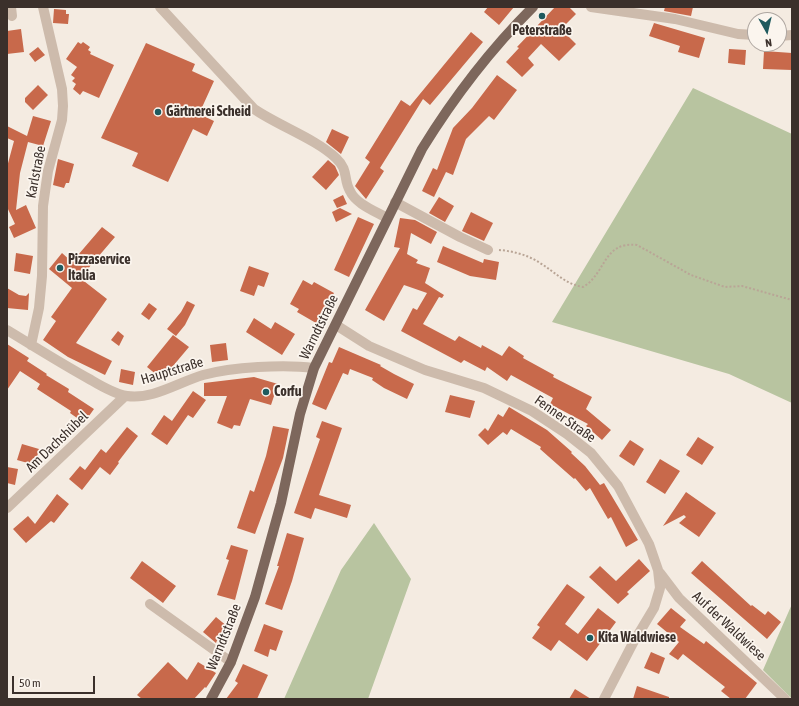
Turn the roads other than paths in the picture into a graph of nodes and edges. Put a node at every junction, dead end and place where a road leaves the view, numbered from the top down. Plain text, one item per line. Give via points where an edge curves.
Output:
1 (43, 7) edge
2 (160, 7) edge
3 (533, 7) edge
4 (591, 7) edge
5 (747, 35) edge
6 (395, 202) junction
7 (387, 218) junction
8 (488, 250) road end
9 (336, 325) junction
10 (7, 330) edge
11 (31, 345) junction
12 (314, 368) junction
13 (125, 396) junction
14 (7, 508) edge
15 (658, 570) junction
16 (150, 604) dead end
17 (231, 662) junction
18 (211, 699) edge
19 (604, 699) edge
20 (784, 699) edge

1 - 11 street, Karlstraße via 62,90 63,106 43,206 42,276 39,308
2 - 7 street via 254,109 326,149 337,158 345,168 350,193
3 - 6 main road, Warndtstraße via 489,53 441,118
4 - 5 street via 675,19
6 - 7 main road, Warndtstraße
6 - 8 street
7 - 9 main road, Warndtstraße
9 - 12 main road, Warndtstraße
9 - 15 street, Fenner Straße via 369,346 425,370 484,388 532,411 567,434 591,453 618,486 649,544
10 - 11 street, Hauptstraße
11 - 13 street, Hauptstraße via 102,386
12 - 13 street, Hauptstraße via 293,365 230,370 203,375 136,397
12 - 17 main road, Warndtstraße via 300,414 282,496 255,597
13 - 14 street, Am Dachshübel
15 - 19 street, Fenner Straße via 660,588 654,608 633,642
15 - 20 street, Auf der Waldwiese via 679,598
16 - 17 street
17 - 18 main road, Warndtstraße

